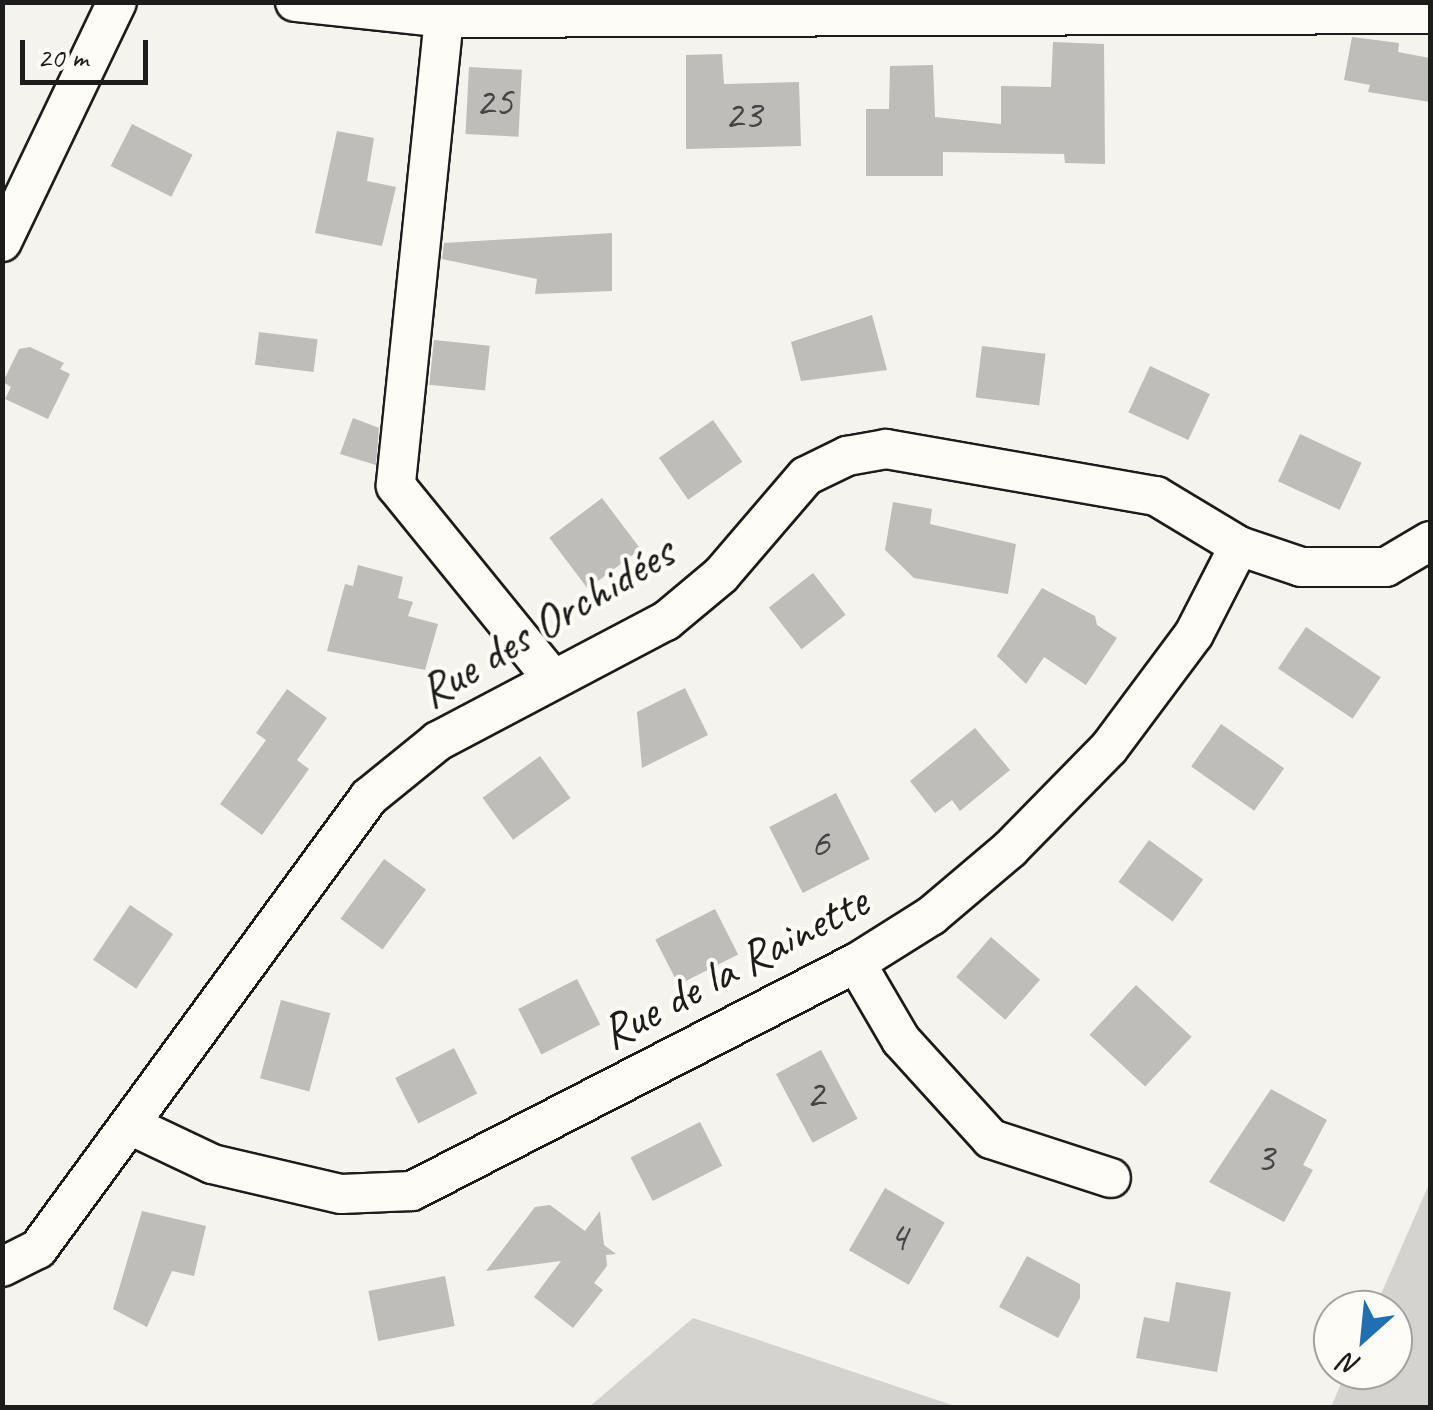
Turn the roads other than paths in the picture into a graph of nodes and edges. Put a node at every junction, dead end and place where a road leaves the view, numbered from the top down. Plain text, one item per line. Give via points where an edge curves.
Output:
1 (116, 2) edge
2 (296, 2) edge
3 (1430, 14) edge
4 (444, 18) junction
5 (2, 242) edge
6 (1430, 541) edge
7 (1239, 546) junction
8 (552, 678) junction
9 (856, 963) junction
10 (130, 1125) junction
11 (1112, 1178) dead end
12 (2, 1267) edge

1 - 5 street
2 - 4 street
3 - 4 street
4 - 8 street via 396,486
6 - 7 street, Rue des Orchidées via 1386,567 1301,567
7 - 8 street, Rue des Orchidées via 1156,496 886,449 848,456 806,476 721,575 666,621
7 - 9 street, Rue de la Rainette via 1194,634 1108,748 944,905
8 - 10 street, Rue des Orchidées via 438,741 370,797
9 - 10 street, Rue de la Rainette via 412,1191 341,1194 212,1164
9 - 11 street via 901,1040 991,1140
10 - 12 street, Rue des Orchidées via 38,1248

